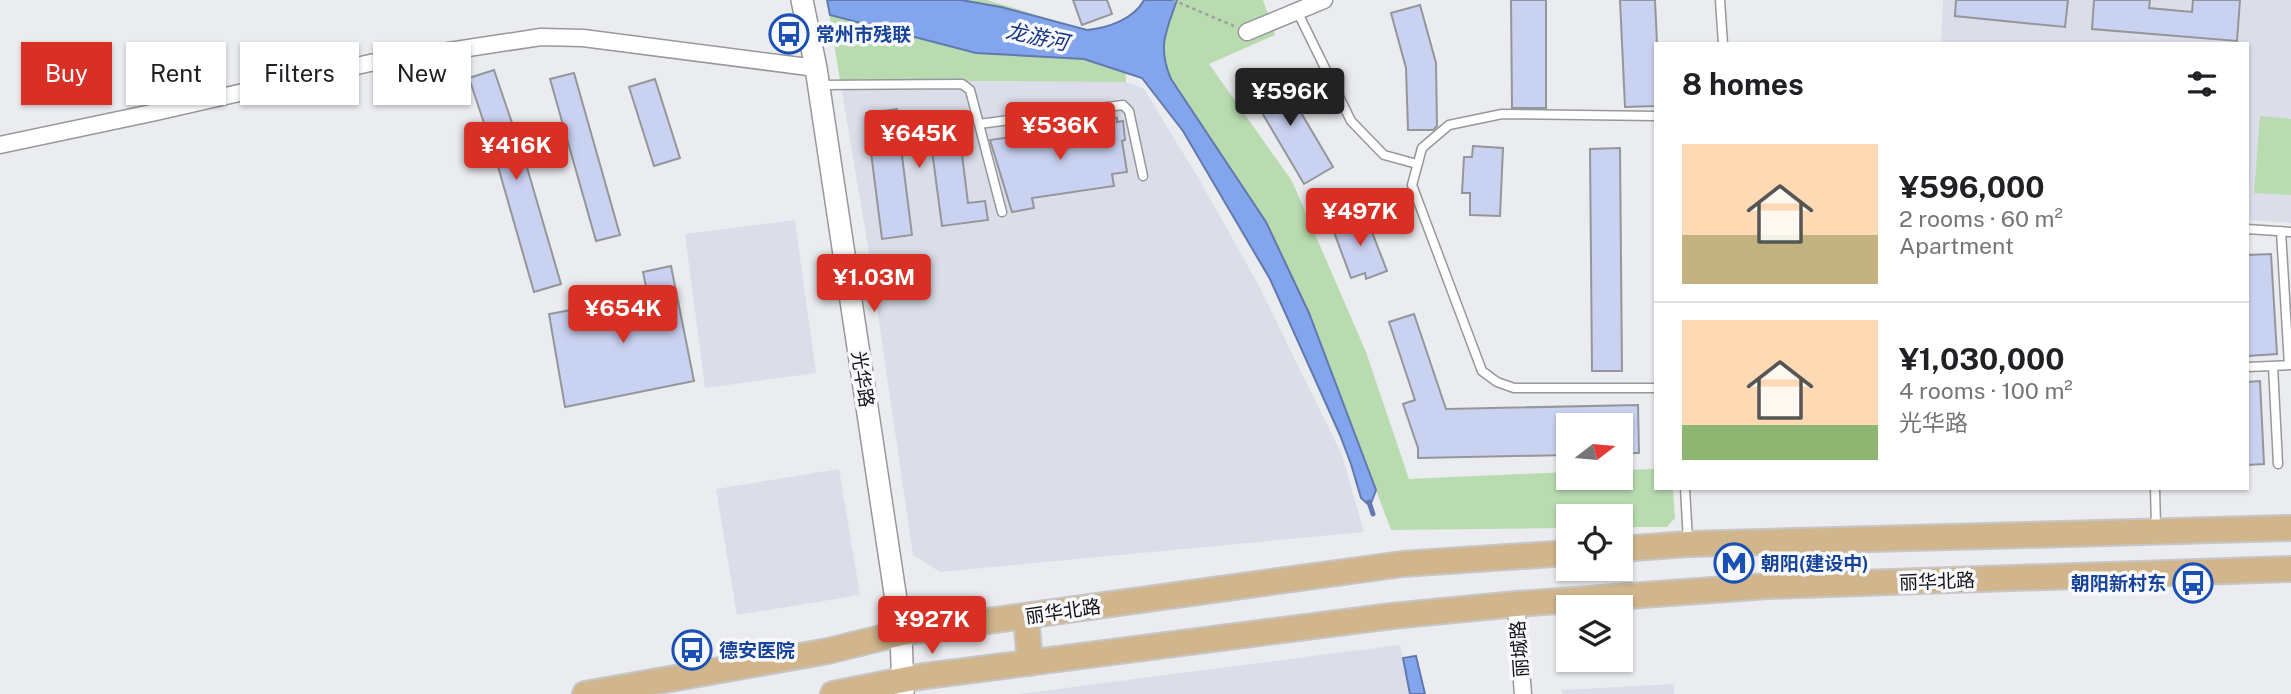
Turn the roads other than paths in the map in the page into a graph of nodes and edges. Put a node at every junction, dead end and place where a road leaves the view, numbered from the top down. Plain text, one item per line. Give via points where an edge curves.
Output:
1 (1324, 0) edge
2 (1720, 0) edge
3 (802, 2) edge
4 (1297, 11) junction
5 (1247, 32) road end
6 (1723, 42) edge
7 (817, 77) junction
8 (1654, 116) edge
9 (979, 124) junction
10 (0, 145) edge
11 (1417, 164) junction
12 (1143, 176) dead end
13 (1002, 212) dead end
14 (2249, 229) edge
15 (2286, 231) edge
16 (2290, 365) edge
17 (2273, 366) junction
18 (2249, 367) edge
19 (1654, 388) edge
20 (2278, 464) dead end
21 (1685, 490) edge
22 (2155, 490) edge
23 (2291, 528) edge
24 (2156, 532) junction
25 (1688, 544) junction
26 (1633, 548) edge
27 (1556, 553) edge
28 (2291, 569) edge
29 (1516, 604) junction
30 (1026, 616) junction
31 (901, 633) junction
32 (1030, 663) junction
33 (911, 687) edge
34 (585, 694) edge
35 (833, 694) edge
36 (1523, 694) edge

1 - 4 street
2 - 6 lane
3 - 7 main road, 光华路
4 - 5 street
4 - 11 lane via 1351,121 1384,155
7 - 9 lane via 962,84 970,90
7 - 10 street via 583,38 541,37 370,63
7 - 31 main road, 光华路
8 - 11 lane via 1502,114 1449,125 1422,148
9 - 12 lane via 1123,105 1129,111
9 - 13 lane
11 - 19 lane via 1412,185 1482,371 1514,388
14 - 15 lane
15 - 16 lane
16 - 17 lane
17 - 18 lane
17 - 20 lane
21 - 25 lane
22 - 24 lane
23 - 24 main road
24 - 25 main road
25 - 26 main road
27 - 30 main road, 丽华北路 via 1402,564
28 - 29 main road, 丽华北路 via 1769,586
29 - 32 main road, 丽华北路
29 - 36 street, 丽城路
30 - 31 main road, 丽华北路
30 - 32 main road
31 - 33 main road, 光华路
31 - 34 main road, 丽华北路 via 828,651
32 - 33 main road, 丽华北路
33 - 35 main road, 丽华北路

